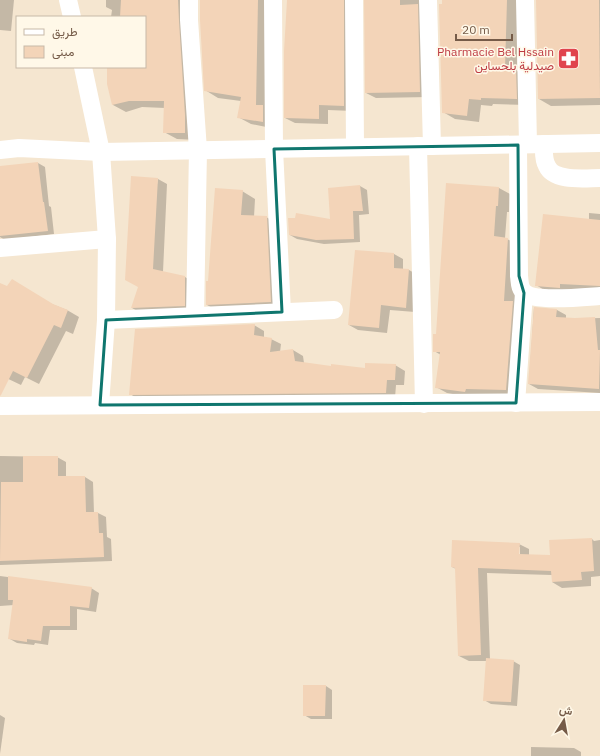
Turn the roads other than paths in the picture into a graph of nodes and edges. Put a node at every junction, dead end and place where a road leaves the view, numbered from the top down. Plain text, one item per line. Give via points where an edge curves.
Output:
1 (68, 0) edge
2 (189, 0) edge
3 (273, 0) edge
4 (354, 0) edge
5 (428, 0) edge
6 (525, 0) edge
7 (72, 16) edge
8 (83, 68) edge
9 (600, 143) edge
10 (530, 144) junction
11 (425, 146) junction
12 (355, 147) junction
13 (274, 149) junction
14 (0, 150) edge
15 (198, 150) junction
16 (101, 152) junction
17 (600, 178) edge
18 (107, 239) junction
19 (0, 248) edge
20 (524, 293) junction
21 (600, 296) edge
22 (334, 310) dead end
23 (282, 312) junction
24 (195, 316) junction
25 (106, 320) junction
26 (600, 402) edge
27 (516, 403) junction
28 (424, 404) junction
29 (100, 405) junction
30 (0, 406) edge

1 - 7 street
2 - 15 street
3 - 13 street
4 - 12 street
5 - 11 street
6 - 10 street
8 - 16 street
9 - 10 street
10 - 11 street
10 - 17 street via 544,158 550,171 558,176
10 - 20 street via 519,276 520,288
11 - 12 street
11 - 28 street
12 - 13 street
13 - 15 street
13 - 23 street
14 - 16 street via 19,148
15 - 16 street
15 - 24 street
16 - 18 street
18 - 19 street
18 - 25 street
20 - 21 street via 544,298
20 - 27 street
22 - 23 street
23 - 24 street
24 - 25 street
25 - 29 street
26 - 27 street
27 - 28 street
28 - 29 street
29 - 30 street

